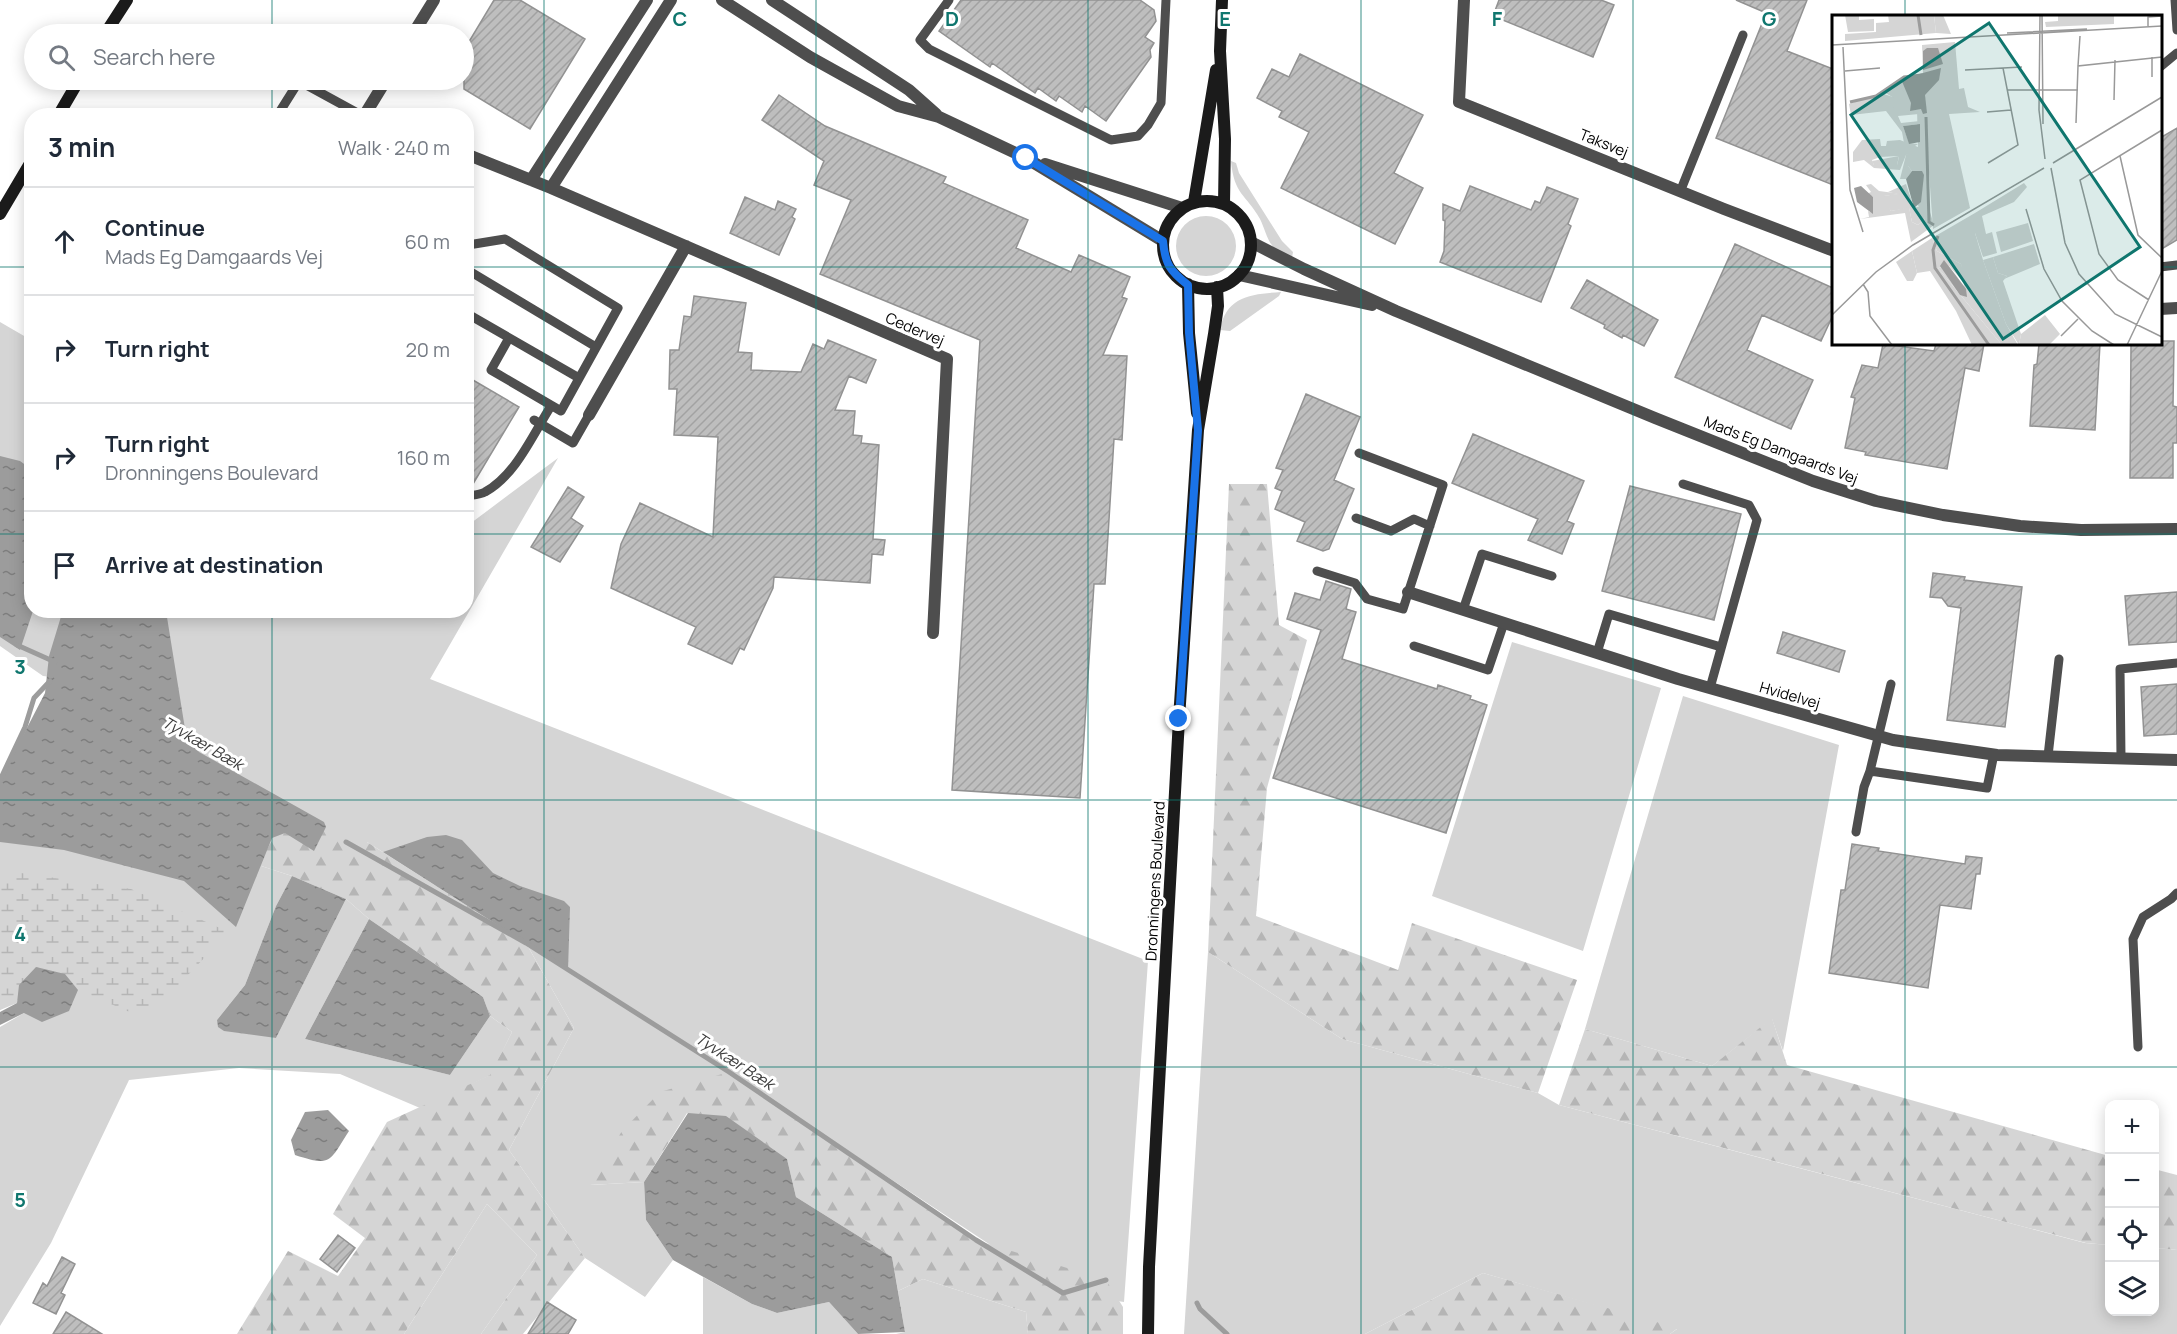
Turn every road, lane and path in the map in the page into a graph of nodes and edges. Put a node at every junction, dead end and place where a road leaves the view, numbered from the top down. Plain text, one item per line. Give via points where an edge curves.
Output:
1 (434, 0) edge
2 (647, 0) edge
3 (671, 0) edge
4 (722, 0) edge
5 (772, 0) edge
6 (949, 0) edge
7 (1166, 0) edge
8 (1222, 0) edge
9 (1464, 0) edge
10 (2175, 0) edge
11 (123, 3) edge
12 (111, 24) edge
13 (419, 24) edge
14 (2177, 30) edge
15 (1743, 35) dead end
16 (1220, 51) junction
17 (2177, 53) edge
18 (2162, 65) edge
19 (73, 90) edge
20 (293, 90) edge
21 (317, 90) edge
22 (380, 90) edge
23 (63, 108) edge
24 (282, 108) edge
25 (352, 108) edge
26 (370, 108) edge
27 (939, 117) junction
28 (474, 156) edge
29 (1026, 158) junction
30 (24, 174) edge
31 (531, 180) junction
32 (551, 188) junction
33 (1680, 192) junction
34 (1224, 204) junction
35 (1188, 205) junction
36 (0, 214) edge
37 (1163, 241) junction
38 (1251, 242) junction
39 (474, 244) edge
40 (686, 246) junction
41 (1832, 250) edge
42 (2177, 265) edge
43 (2162, 267) edge
44 (474, 274) edge
45 (1239, 275) junction
46 (1188, 285) junction
47 (1217, 287) junction
48 (2177, 308) edge
49 (2162, 309) edge
50 (1396, 311) junction
51 (474, 318) edge
52 (509, 338) junction
53 (596, 347) junction
54 (579, 378) junction
55 (551, 406) junction
56 (589, 415) joint
57 (537, 422) junction
58 (1198, 430) junction
59 (1359, 453) dead end
60 (1683, 484) dead end
61 (474, 495) edge
62 (1356, 518) dead end
63 (1430, 526) junction
64 (2177, 529) edge
65 (1317, 571) dead end
66 (1552, 576) dead end
67 (1408, 592) junction
68 (1463, 610) junction
69 (1504, 623) junction
70 (933, 633) dead end
71 (1414, 646) dead end
72 (1721, 647) junction
73 (1597, 653) junction
74 (2059, 658) dead end
75 (2177, 663) edge
76 (1891, 684) dead end
77 (1710, 688) junction
78 (1879, 736) junction
79 (1994, 754) junction
80 (2048, 756) junction
81 (2121, 758) junction
82 (2177, 760) edge
83 (1870, 771) junction
84 (1856, 832) dead end
85 (2177, 893) edge
86 (2138, 1047) dead end
87 (1148, 1334) edge

1 - 13 street
2 - 31 street
3 - 32 street
4 - 27 street via 810,57 898,106
5 - 27 street via 909,90
6 - 7 lane via 920,40 929,48 1111,140 1138,136 1161,102
8 - 16 main road
9 - 33 street, Taksvej via 1459,102
10 - 14 lane
11 - 12 main road
15 - 33 lane
16 - 34 main road
16 - 35 main road
17 - 18 lane
19 - 23 main road
20 - 24 lane
21 - 25 lane
22 - 26 street
27 - 29 street
28 - 31 street, Cedervej
29 - 35 street
29 - 37 street
30 - 36 main road
31 - 32 street, Cedervej
32 - 40 street, Cedervej
33 - 41 street, Taksvej
34 - 35 main road via 1209,200
34 - 38 main road via 1238,213
35 - 37 main road via 1168,222
37 - 46 main road via 1165,259 1174,274
38 - 45 main road via 1248,260
38 - 50 street, Mads Eg Damgaards Vej
39 - 53 lane via 505,239 618,308
40 - 56 street
40 - 70 street, Cedervej via 947,359
42 - 43 lane
44 - 53 lane
45 - 47 main road
45 - 50 street, Mads Eg Damgaards Vej
46 - 47 main road
46 - 58 main road, Dronningens Boulevard
47 - 58 main road, Dronningens Boulevard via 1215,334
48 - 49 street
50 - 64 street, Mads Eg Damgaards Vej via 1813,481 1876,501 2020,526
51 - 52 lane
52 - 54 lane
52 - 55 lane via 490,369
53 - 54 lane
54 - 55 lane via 561,411
55 - 57 lane
56 - 57 lane via 573,443
57 - 61 lane via 514,465 484,493
58 - 87 main road, Dronningens Boulevard via 1179,719
59 - 63 lane via 1443,484
60 - 72 lane via 1749,505 1757,520
62 - 63 lane via 1391,531 1413,519
63 - 67 lane
65 - 67 lane via 1355,583 1367,599 1403,609
66 - 68 lane via 1482,554
67 - 68 street, Hvidelvej
68 - 69 street, Hvidelvej
69 - 71 lane via 1488,670
69 - 73 street, Hvidelvej
72 - 73 lane via 1609,614
72 - 77 lane
73 - 77 street, Hvidelvej
74 - 80 lane
75 - 81 lane via 2120,669
76 - 78 lane
77 - 78 street, Hvidelvej
78 - 79 street, Hvidelvej
78 - 83 lane
79 - 80 street, Hvidelvej
79 - 83 lane via 1987,788
80 - 81 street, Hvidelvej
81 - 82 street, Hvidelvej
83 - 84 lane
85 - 86 lane via 2143,917 2133,939

